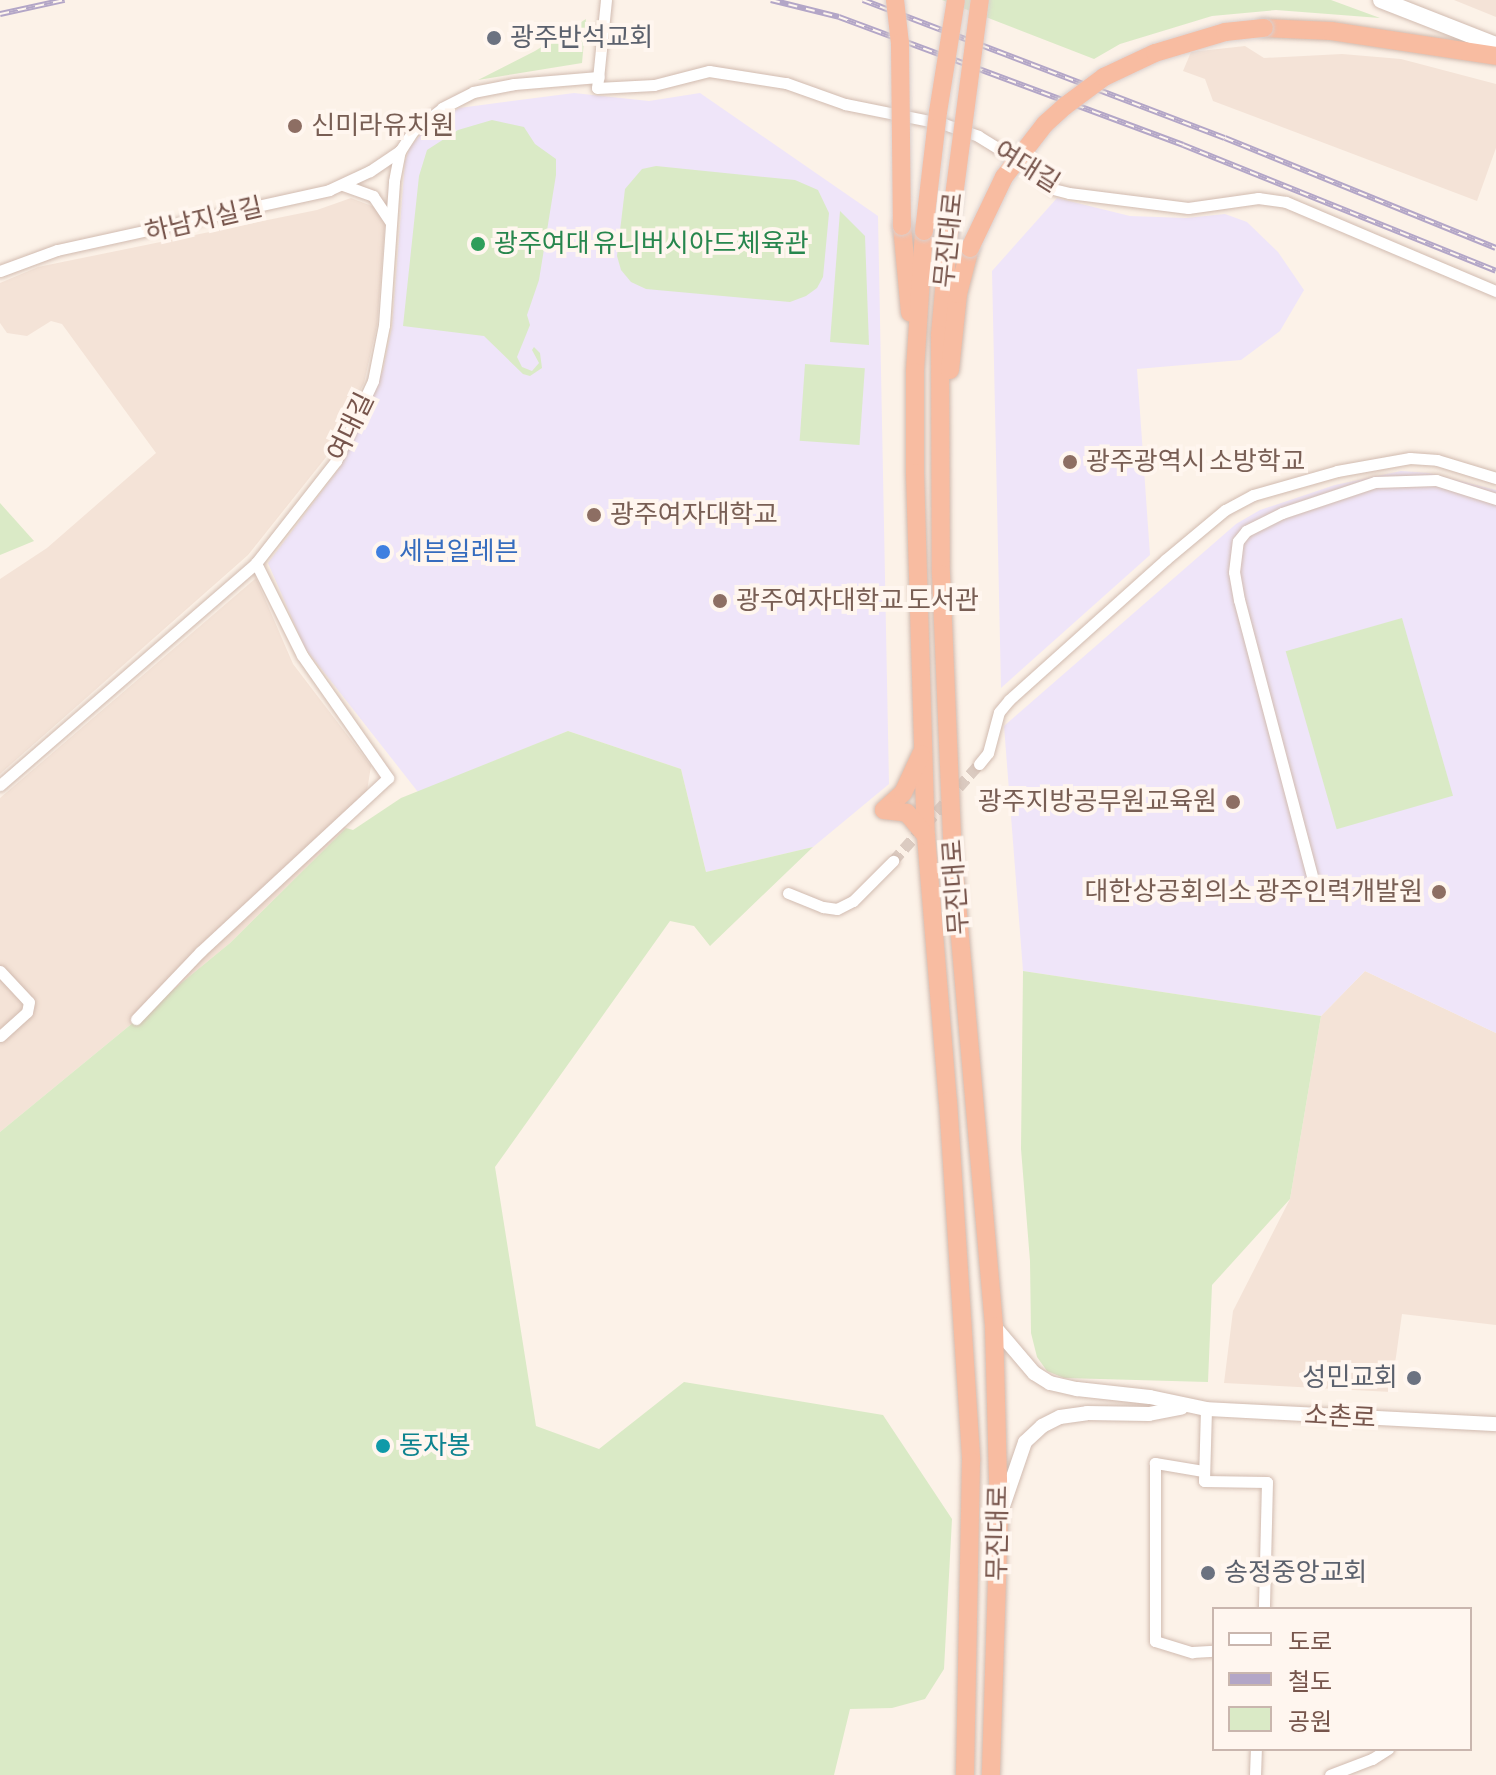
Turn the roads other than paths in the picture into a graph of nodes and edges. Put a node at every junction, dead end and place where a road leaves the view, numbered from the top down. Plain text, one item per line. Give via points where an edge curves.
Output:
1 (606, 0) edge
2 (895, 0) edge
3 (956, 0) edge
4 (980, 0) edge
5 (1381, 0) edge
6 (1496, 45) edge
7 (1496, 56) edge
8 (599, 77) junction
9 (400, 151) junction
10 (342, 185) junction
11 (391, 222) junction
12 (0, 271) edge
13 (1496, 291) edge
14 (915, 372) junction
15 (939, 456) junction
16 (1496, 478) edge
17 (1496, 499) edge
18 (256, 563) junction
19 (924, 749) junction
20 (979, 764) tunnel mouth
21 (0, 785) edge
22 (926, 836) junction
23 (893, 861) tunnel mouth
24 (1316, 891) dead end
25 (788, 893) dead end
26 (0, 971) edge
27 (136, 1019) dead end
28 (0, 1036) edge
29 (994, 1326) junction
30 (1185, 1407) junction
31 (1206, 1409) junction
32 (1496, 1424) edge
33 (1203, 1471) junction
34 (999, 1515) junction
35 (1264, 1607) edge
36 (1212, 1651) edge
37 (1256, 1751) edge
38 (1385, 1751) edge
39 (965, 1775) edge
40 (991, 1775) edge
41 (1255, 1775) edge
42 (1330, 1775) edge

1 - 8 street
2 - 14 highway, bridge via 902,226
3 - 14 highway, 무진대로, bridge via 924,231
4 - 15 highway, 무진대로, bridge via 949,234 940,335
5 - 6 main road
7 - 15 highway, bridge via 1331,31 1264,28 1225,32 1155,53 1104,77 1045,124 1004,177 970,248 958,294
8 - 9 street, 여대길 via 473,92 426,120
8 - 13 street, 여대길 via 654,85 709,71 786,83 845,104 978,136 1053,189 1069,193 1188,208 1258,198 1286,202
9 - 10 street, 하남지실길
9 - 11 street, 여대길
10 - 11 street via 373,196
10 - 12 street, 하남지실길 via 57,250
11 - 18 street, 여대길 via 384,325 363,410 336,461
14 - 19 highway, 무진대로
15 - 29 highway, 무진대로 via 953,857
16 - 20 street via 1437,460 1410,458 1337,471 1253,495 1225,510 1009,700
17 - 24 street via 1436,480 1375,482 1282,513 1246,531 1238,541 1234,558 1239,600
18 - 21 street, 여대길
18 - 27 street via 302,655 388,778 200,952
19 - 22 highway, 무진대로
19 - 22 highway via 903,793 884,810 907,813
22 - 39 highway, 무진대로 via 971,1461
23 - 25 street via 853,901 837,909
26 - 28 street via 29,1002 27,1012
29 - 30 street via 1034,1373 1050,1383
29 - 34 highway, 무진대로
30 - 31 street, 소촌로
30 - 34 street via 1149,1414 1087,1413 1042,1426 1025,1442
31 - 32 street, 소촌로
31 - 33 street
33 - 35 street via 1204,1481 1267,1482
33 - 36 street via 1155,1463 1155,1641 1192,1652
34 - 40 highway, 무진대로
37 - 41 street
38 - 42 street

